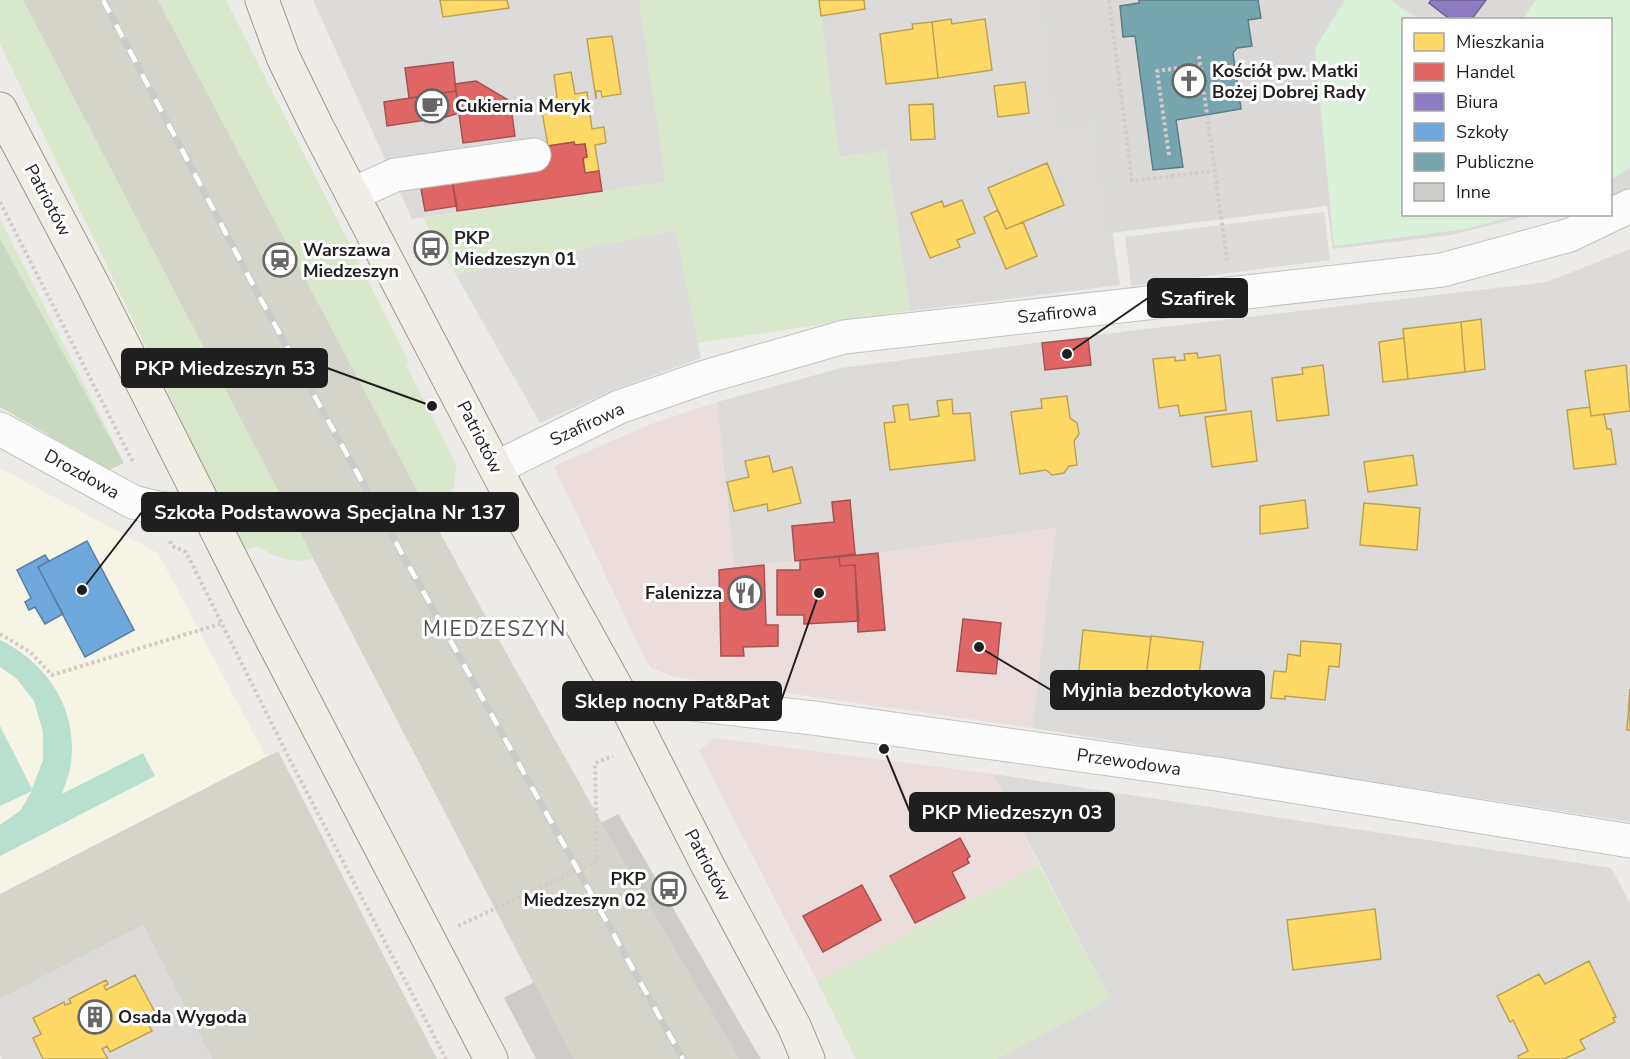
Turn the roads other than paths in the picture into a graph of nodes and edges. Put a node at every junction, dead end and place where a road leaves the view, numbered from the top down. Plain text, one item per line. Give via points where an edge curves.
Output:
1 (262, 0) edge
2 (0, 109) edge
3 (534, 155) dead end
4 (353, 194) junction
5 (1630, 207) edge
6 (1612, 215) edge
7 (1611, 216) edge
8 (0, 429) edge
9 (496, 468) junction
10 (201, 502) junction
11 (626, 705) junction
12 (1630, 841) edge
13 (794, 1026) junction
14 (491, 1059) edge
15 (808, 1059) edge
16 (817, 1059) edge

1 - 4 main road, Patriotów via 283,57
2 - 10 main road, Patriotów
3 - 4 street via 395,175
4 - 9 main road, Patriotów
5 - 6 street, Szafirowa
7 - 9 street, Szafirowa via 1570,235 1442,270 844,337 705,377 619,407
8 - 10 street, Drozdowa via 133,502 155,508 186,509
9 - 11 main road, Patriotów
10 - 14 main road, Patriotów
11 - 12 street, Przewodowa via 684,703 825,720 1216,774
11 - 13 main road, Patriotów
13 - 15 main road, Patriotów
13 - 16 main road, Patriotów

